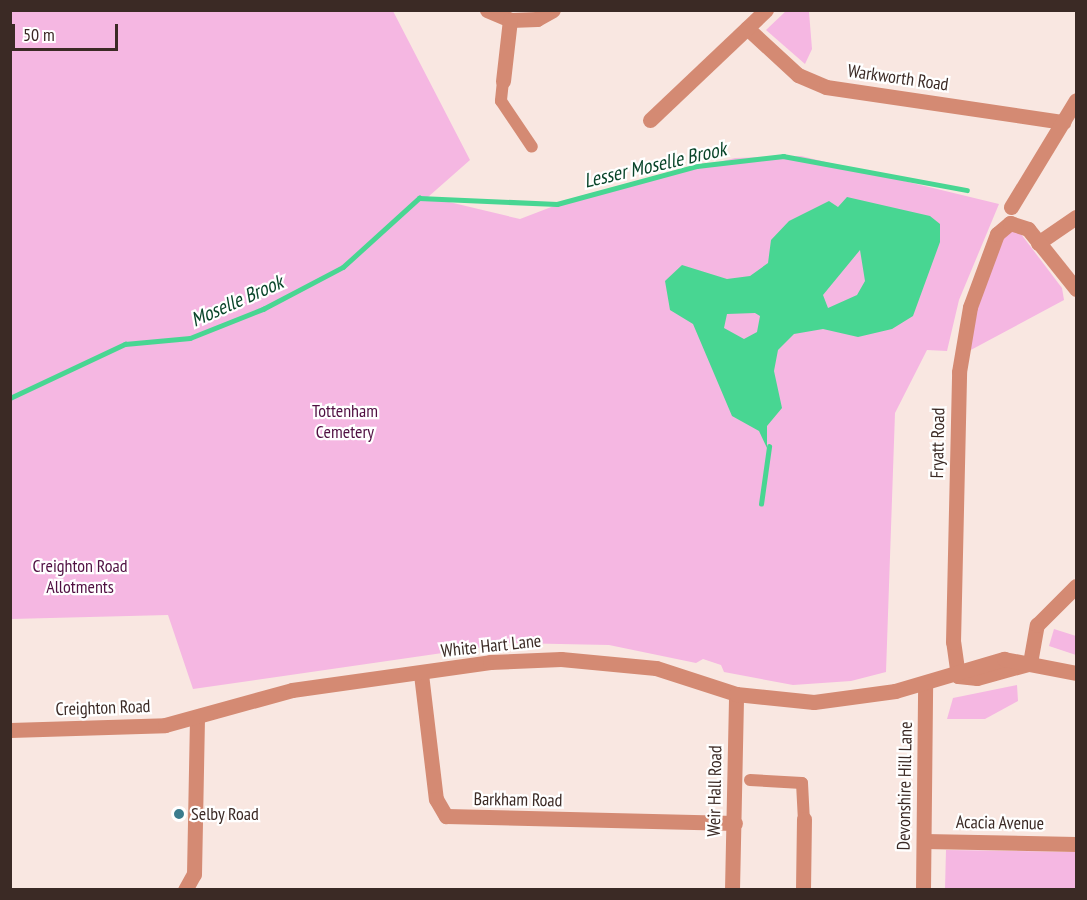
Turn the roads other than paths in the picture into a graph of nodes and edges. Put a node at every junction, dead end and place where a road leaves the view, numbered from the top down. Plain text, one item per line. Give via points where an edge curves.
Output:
1 (487, 10) edge
2 (553, 10) edge
3 (766, 10) edge
4 (510, 20) junction
5 (747, 28) junction
6 (503, 81) joint
7 (1077, 100) edge
8 (650, 120) dead end
9 (1063, 122) junction
10 (532, 147) dead end
11 (1011, 207) dead end
12 (1077, 218) edge
13 (1038, 243) junction
14 (1077, 289) edge
15 (1077, 586) edge
16 (1030, 663) junction
17 (1077, 673) edge
18 (421, 674) junction
19 (958, 675) junction
20 (925, 684) junction
21 (736, 694) junction
22 (197, 720) junction
23 (10, 730) edge
24 (750, 780) dead end
25 (804, 819) joint
26 (735, 823) junction
27 (924, 841) junction
28 (1077, 844) edge
29 (185, 890) edge
30 (732, 890) edge
31 (803, 890) edge
32 (923, 890) edge

1 - 4 street
2 - 4 street via 537,19
3 - 5 street
4 - 6 street
5 - 8 street
5 - 9 street, Warkworth Road via 798,75 826,87
6 - 10 street via 501,101
7 - 9 street
9 - 11 street
12 - 13 street
13 - 14 street
13 - 19 street, Fryatt Road via 1024,225 1010,223 997,234 984,266 960,358 953,633
15 - 16 street via 1037,625
16 - 17 street, White Hart Lane
16 - 19 street, White Hart Lane via 977,678
18 - 21 street, White Hart Lane via 561,659 656,668
18 - 22 street, White Hart Lane via 292,690
18 - 26 street, Barkham Road via 436,799 446,816
19 - 20 street, White Hart Lane
20 - 21 street, White Hart Lane via 814,702
20 - 27 street, Devonshire Hill Lane
21 - 26 street, Weir Hall Road
22 - 23 street, Creighton Road
22 - 29 street via 194,873
24 - 25 street via 802,783
25 - 31 street
26 - 30 street, Weir Hall Road
27 - 28 street, Acacia Avenue
27 - 32 street, Devonshire Hill Lane

